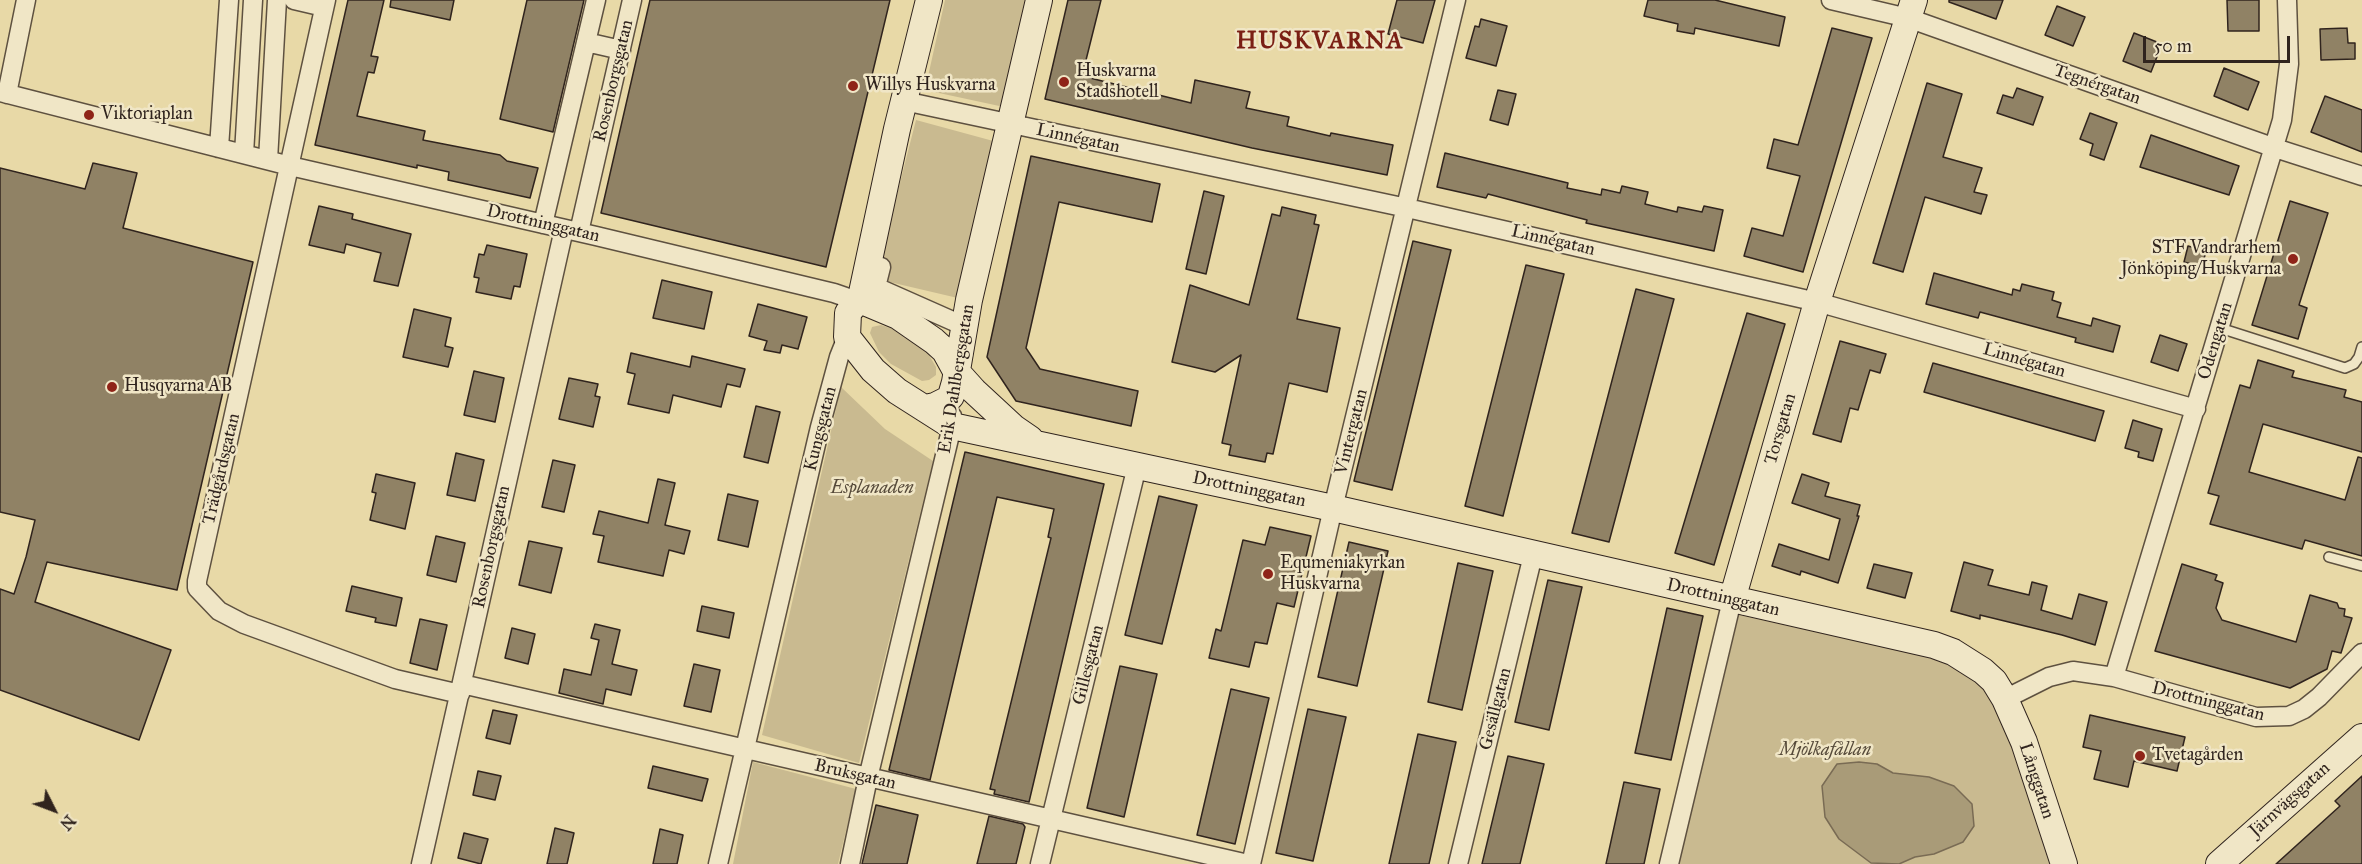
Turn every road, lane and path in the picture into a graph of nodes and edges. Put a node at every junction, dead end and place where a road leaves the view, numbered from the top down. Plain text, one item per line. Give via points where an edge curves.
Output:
1 (26, 0) edge
2 (229, 0) edge
3 (253, 0) edge
4 (277, 0) edge
5 (294, 0) edge
6 (596, 0) edge
7 (632, 0) edge
8 (929, 0) edge
9 (1040, 0) edge
10 (1456, 0) edge
11 (1831, 0) edge
12 (2287, 0) edge
13 (325, 3) edge
14 (1911, 9) edge
15 (586, 42) junction
16 (621, 50) junction
17 (4, 93) edge
18 (904, 101) junction
19 (1012, 124) junction
20 (219, 148) junction
21 (2275, 148) junction
22 (244, 154) junction
23 (268, 160) junction
24 (290, 166) junction
25 (2362, 176) edge
26 (1407, 208) junction
27 (543, 224) junction
28 (571, 231) junction
29 (881, 267) dead end
30 (829, 292) junction
31 (860, 302) junction
32 (1817, 302) junction
33 (955, 322) dead end
34 (2220, 328) junction
35 (847, 332) junction
36 (2362, 346) edge
37 (956, 370) junction
38 (951, 396) junction
39 (925, 408) junction
40 (2196, 409) junction
41 (952, 426) junction
42 (1038, 445) junction
43 (1137, 466) junction
44 (1333, 508) junction
45 (1533, 555) junction
46 (2329, 557) dead end
47 (2362, 567) edge
48 (1732, 600) junction
49 (2362, 653) edge
50 (2114, 677) junction
51 (461, 689) junction
52 (2005, 699) junction
53 (2362, 737) edge
54 (745, 750) junction
55 (868, 778) junction
56 (1051, 819) junction
57 (421, 864) edge
58 (718, 864) edge
59 (850, 864) edge
60 (1040, 864) edge
61 (1250, 864) edge
62 (1458, 864) edge
63 (1669, 864) edge
64 (2064, 864) edge
65 (2219, 864) edge

1 - 17 street
2 - 20 street
3 - 22 street
4 - 23 street
5 - 13 street
6 - 15 street
7 - 16 street, Rosenborgsgatan
8 - 18 street, Kungsgatan
9 - 19 street, Erik Dahlbergsgatan
10 - 26 street, Vintergatan
11 - 14 street, Tegnérgatan
12 - 21 street, Odengatan via 2289,64
13 - 24 street, Trädgårdsgatan
14 - 21 street, Tegnérgatan
14 - 32 street, Torsgatan
15 - 16 street
15 - 27 street
16 - 28 street, Rosenborgsgatan
17 - 20 street, Drottninggatan
18 - 19 street, Linnégatan
18 - 31 street, Kungsgatan
19 - 26 street, Linnégatan
19 - 37 street, Erik Dahlbergsgatan
20 - 22 street, Drottninggatan
21 - 25 street, Tegnérgatan
21 - 34 street, Odengatan
22 - 23 street, Drottninggatan
23 - 24 street, Drottninggatan
24 - 27 street, Drottninggatan
24 - 51 street, Trädgårdsgatan via 197,588 219,611 244,624 395,679
26 - 32 street, Linnégatan
26 - 44 street, Vintergatan
27 - 28 street, Drottninggatan
28 - 30 street, Drottninggatan
28 - 51 street, Rosenborgsgatan
29 - 33 street via 876,287
30 - 31 street, Drottninggatan
30 - 35 street
31 - 35 street, Kungsgatan via 851,309
31 - 37 street, Drottninggatan via 898,316 921,331 945,351
32 - 40 street, Linnégatan
32 - 48 street, Torsgatan
34 - 36 lane via 2345,368 2354,364
34 - 40 street, Odengatan
35 - 39 street, Drottninggatan via 873,370
35 - 54 street, Kungsgatan via 820,428
37 - 38 street, Erik Dahlbergsgatan
37 - 42 street, Drottninggatan via 996,412
38 - 39 street
38 - 41 street, Erik Dahlbergsgatan
39 - 41 street, Drottninggatan
40 - 50 street, Odengatan
41 - 42 street, Drottninggatan
41 - 55 street, Erik Dahlbergsgatan
42 - 43 street, Drottninggatan
43 - 44 street, Drottninggatan
43 - 56 street, Gillesgatan
44 - 45 street, Drottninggatan
44 - 61 street, Vintergatan
45 - 48 street, Drottninggatan
45 - 62 street, Gesällgatan
46 - 47 lane
48 - 52 street, Drottninggatan via 1934,645 1983,671
48 - 63 street, Torsgatan
49 - 50 street, Drottninggatan via 2304,709 2271,718
50 - 52 street, Drottninggatan via 2073,671 2049,677
51 - 54 street, Bruksgatan
51 - 57 street, Rosenborgsgatan
52 - 64 street, Långgatan via 2024,742
53 - 65 street, Järnvägsgatan
54 - 55 street, Bruksgatan
54 - 58 street, Kungsgatan
55 - 56 street, Bruksgatan
55 - 59 street, Erik Dahlbergsgatan
56 - 60 street, Gillesgatan
56 - 61 street, Bruksgatan

